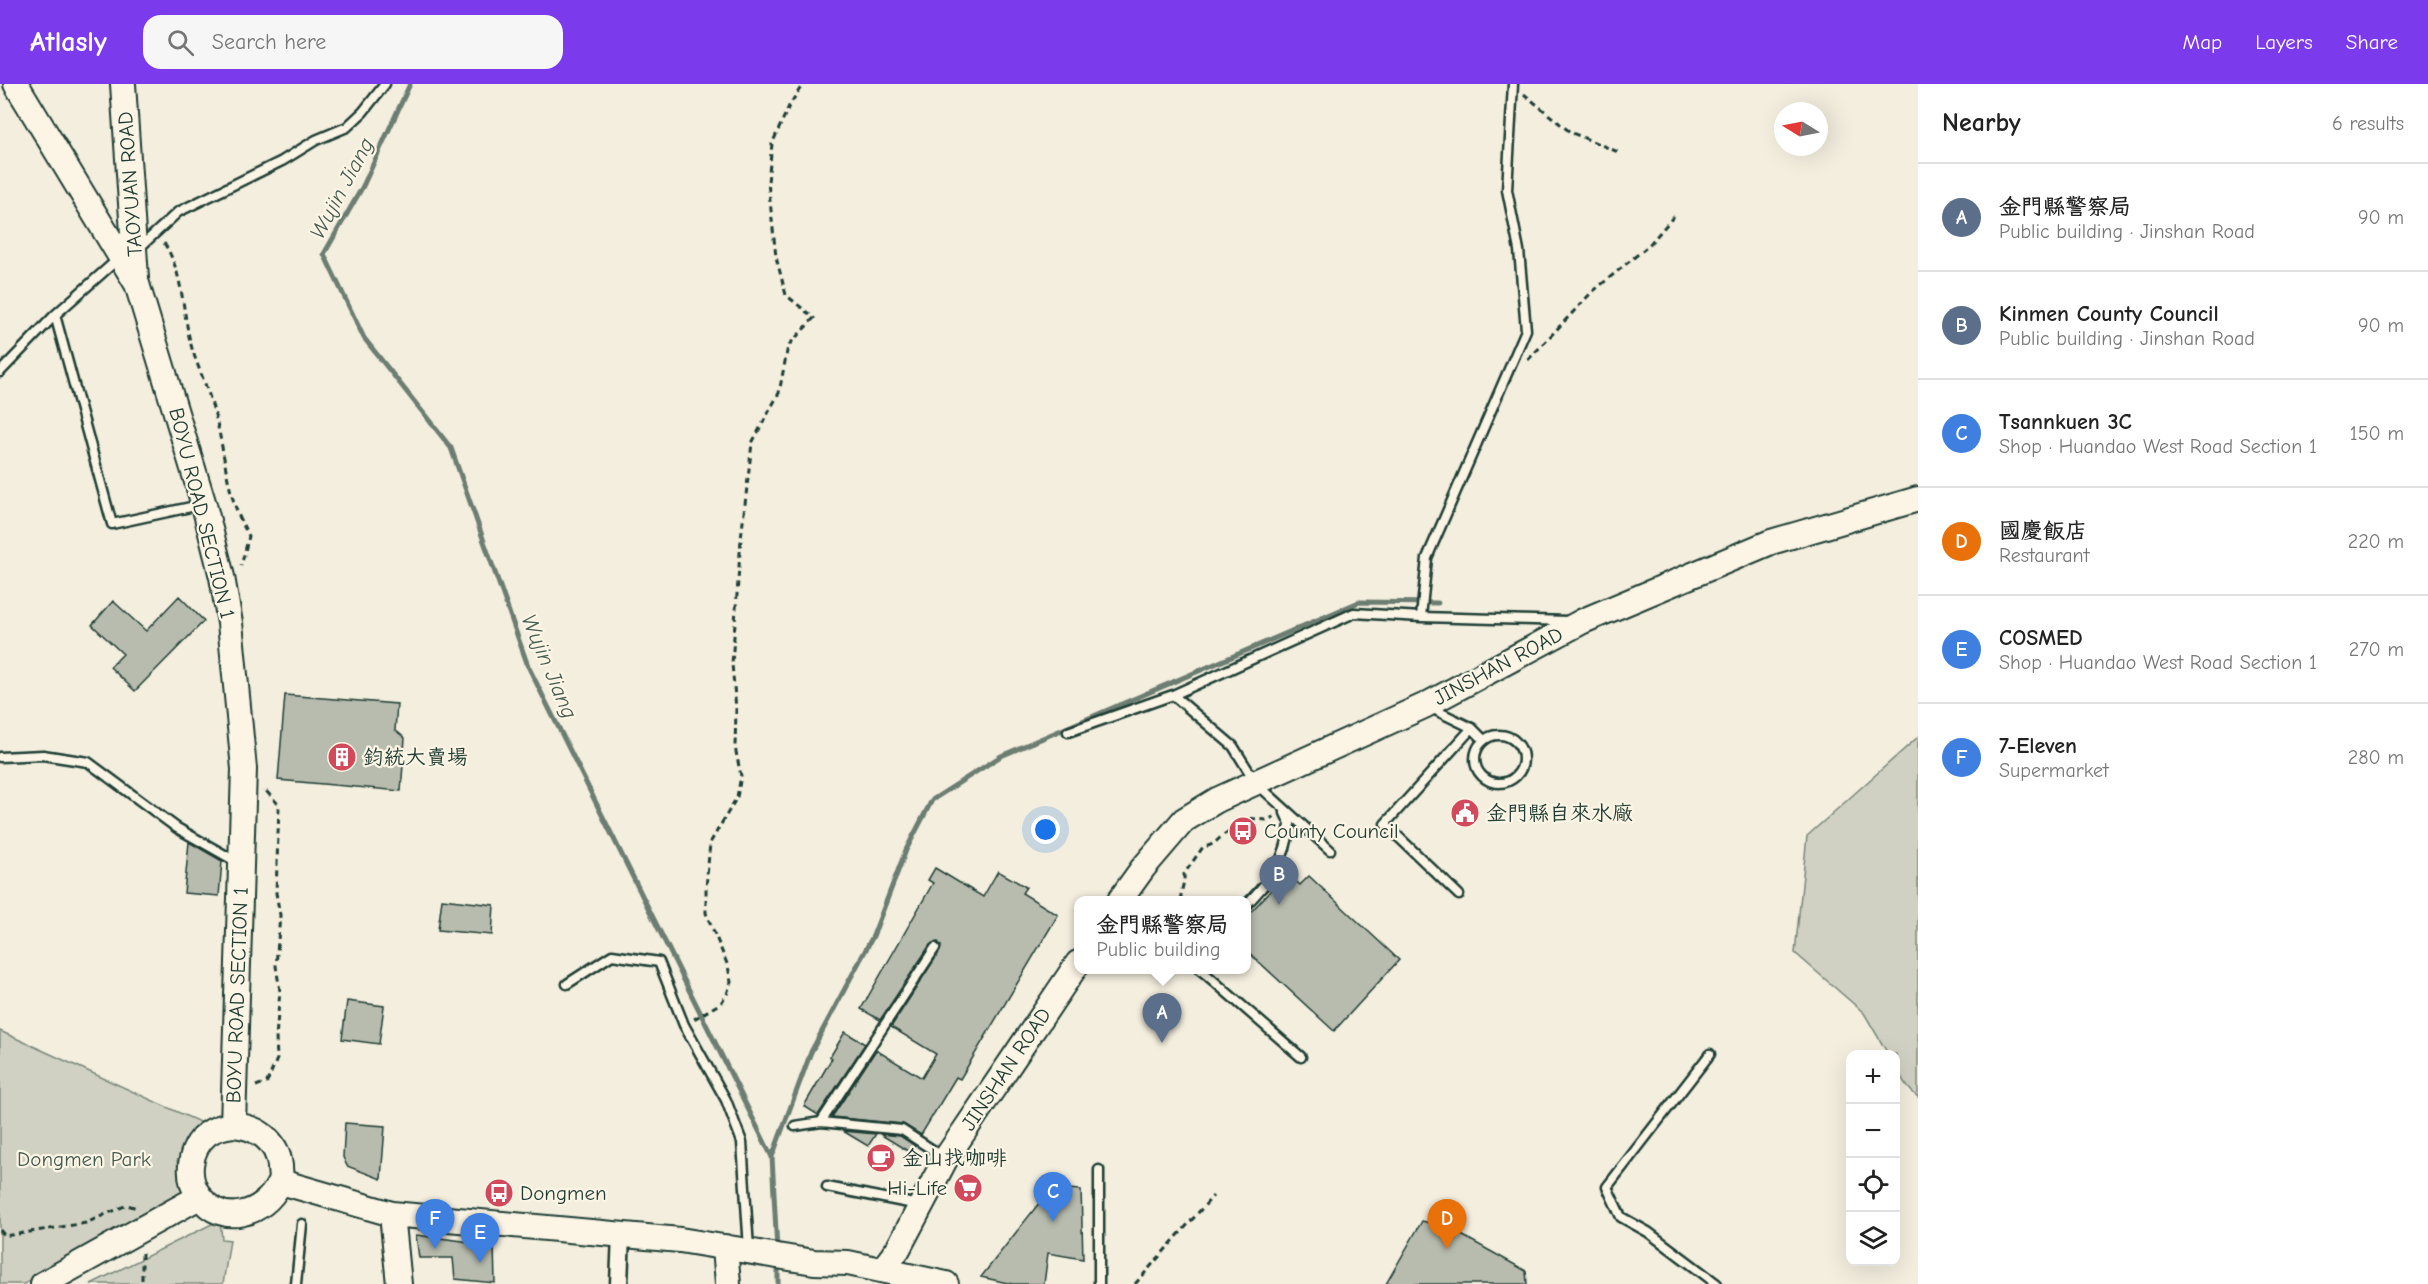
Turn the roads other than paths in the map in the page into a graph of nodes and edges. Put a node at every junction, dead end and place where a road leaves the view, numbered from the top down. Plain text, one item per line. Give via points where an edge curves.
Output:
1 (16, 84) edge
2 (123, 84) edge
3 (385, 84) edge
4 (1513, 84) edge
5 (127, 254) junction
6 (137, 284) joint
7 (54, 315) junction
8 (0, 372) edge
9 (1918, 499) edge
10 (204, 505) junction
11 (1421, 618) junction
12 (1583, 621) junction
13 (1173, 695) junction
14 (1426, 705) junction
15 (1472, 729) junction
16 (1068, 732) dead end
17 (1484, 740) junction
18 (0, 757) edge
19 (1256, 783) junction
20 (1281, 807) junction
21 (1330, 850) dead end
22 (240, 863) junction
23 (1459, 895) dead end
24 (1125, 896) edge
25 (1251, 900) edge
26 (935, 948) dead end
27 (1074, 969) edge
28 (1207, 974) edge
29 (567, 984) dead end
30 (1710, 1054) dead end
31 (1300, 1057) dead end
32 (821, 1122) junction
33 (233, 1125) junction
34 (795, 1126) dead end
35 (946, 1158) junction
36 (1100, 1170) dead end
37 (281, 1182) junction
38 (826, 1187) dead end
39 (199, 1197) junction
40 (919, 1206) junction
41 (392, 1214) junction
42 (302, 1224) dead end
43 (621, 1234) junction
44 (725, 1247) junction
45 (749, 1252) junction
46 (883, 1269) junction
47 (43, 1284) edge
48 (296, 1284) edge
49 (399, 1284) edge
50 (619, 1284) edge
51 (728, 1284) edge
52 (946, 1284) edge
53 (1099, 1284) edge
54 (1717, 1284) edge

1 - 5 main road
2 - 5 main road, TAOYUAN ROAD
3 - 5 lane via 347,127 178,212
4 - 11 lane via 1507,190 1520,250 1526,330 1427,558
5 - 6 main road, TAOYUAN ROAD
5 - 7 lane
6 - 10 main road, BOYU ROAD SECTION 1
7 - 8 lane
7 - 10 lane via 112,524
9 - 12 main road, JINSHAN ROAD via 1771,542
10 - 22 main road, BOYU ROAD SECTION 1 via 230,623 244,785
11 - 12 lane
11 - 13 lane via 1354,614
12 - 14 main road, JINSHAN ROAD
13 - 16 lane
13 - 19 lane via 1233,746
14 - 15 lane
14 - 19 main road, JINSHAN ROAD
15 - 17 lane
15 - 23 lane via 1385,824
17 - 17 lane via 1475,761 1481,775 1494,783 1509,781 1522,763 1522,754 1514,741 1499,735
18 - 22 lane via 43,754 88,762 177,828
19 - 20 lane
19 - 24 main road, JINSHAN ROAD via 1184,820
20 - 21 lane
20 - 25 lane via 1290,824 1281,861
22 - 33 main road, BOYU ROAD SECTION 1
26 - 32 lane
27 - 35 main road, JINSHAN ROAD
28 - 31 lane
29 - 45 lane via 612,955 659,962 684,1025 726,1100 742,1142
30 - 54 lane via 1607,1187 1621,1217 1648,1232
32 - 34 lane
32 - 35 lane via 902,1130
33 - 37 main road via 259,1131 269,1140 280,1164
33 - 39 main road via 219,1127 198,1144 190,1171
35 - 40 main road, JINSHAN ROAD
36 - 53 lane
37 - 39 main road via 265,1203 238,1215 217,1210
37 - 41 main road
38 - 40 lane
39 - 47 main road
40 - 46 main road, JINSHAN ROAD via 898,1249
41 - 43 main road
41 - 49 main road
42 - 48 lane
43 - 44 main road
43 - 50 street
44 - 45 main road
44 - 51 main road
45 - 46 main road
46 - 52 main road

